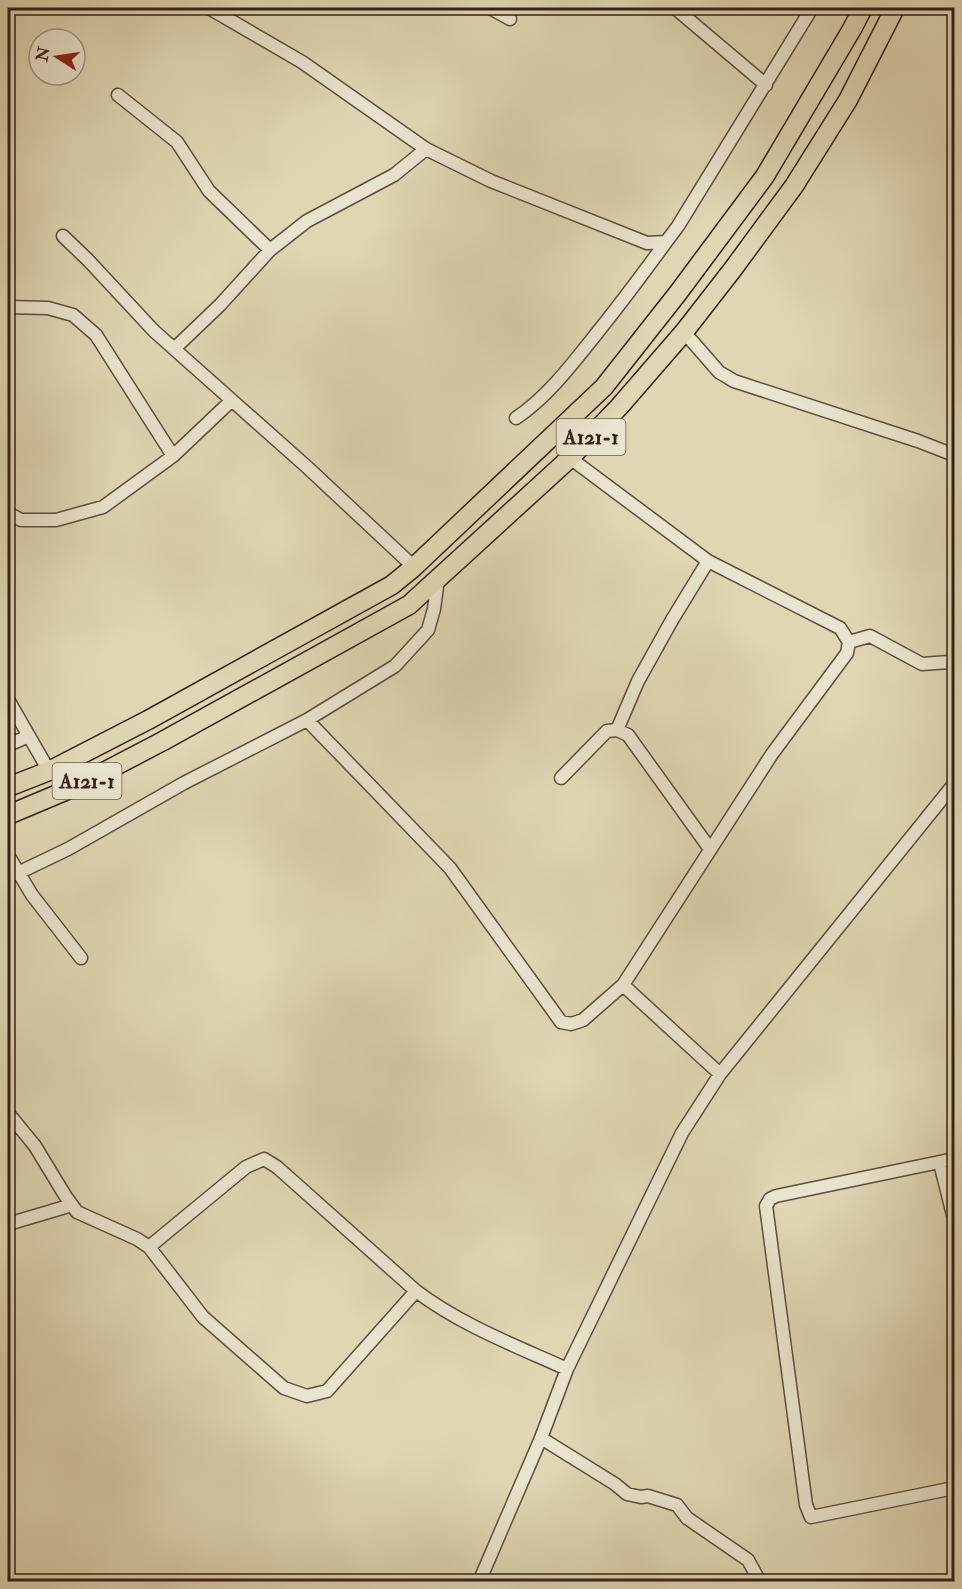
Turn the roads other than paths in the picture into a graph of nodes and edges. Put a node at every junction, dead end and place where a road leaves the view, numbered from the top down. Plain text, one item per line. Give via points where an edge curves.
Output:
1 (209, 8) edge
2 (490, 8) edge
3 (675, 8) edge
4 (812, 8) edge
5 (863, 8) edge
6 (895, 8) edge
7 (510, 19) dead end
8 (766, 85) junction
9 (118, 95) dead end
10 (426, 149) junction
11 (63, 236) dead end
12 (666, 242) junction
13 (270, 250) junction
14 (8, 307) edge
15 (684, 332) junction
16 (175, 348) junction
17 (231, 401) junction
18 (516, 418) dead end
19 (954, 454) edge
20 (173, 456) junction
21 (570, 458) junction
22 (8, 513) edge
23 (708, 561) junction
24 (414, 567) junction
25 (438, 579) junction
26 (849, 642) junction
27 (954, 660) edge
28 (8, 702) edge
29 (307, 720) junction
30 (616, 730) junction
31 (29, 736) junction
32 (8, 745) edge
33 (49, 771) junction
34 (561, 778) dead end
35 (954, 784) edge
36 (8, 787) edge
37 (8, 815) edge
38 (710, 849) junction
39 (8, 855) edge
40 (13, 875) edge
41 (81, 958) dead end
42 (622, 985) junction
43 (720, 1074) junction
44 (8, 1113) edge
45 (954, 1159) edge
46 (940, 1163) junction
47 (72, 1205) junction
48 (954, 1218) edge
49 (8, 1224) edge
50 (149, 1247) junction
51 (416, 1291) junction
52 (567, 1369) junction
53 (541, 1438) junction
54 (954, 1488) edge
55 (479, 1581) edge
56 (760, 1581) edge

1 - 10 street via 302,62
2 - 7 street
3 - 8 street
4 - 8 street
5 - 24 highway, A121-1 via 765,176 604,387
6 - 15 highway, A121-1 via 848,100 794,186
8 - 12 street
9 - 13 street via 177,142 209,191
10 - 12 street via 491,181 647,243
10 - 13 street via 394,175 307,221
11 - 16 street
12 - 18 street via 575,360 531,408
13 - 16 street
14 - 20 street via 48,308 73,315 96,335
15 - 19 street via 719,372 734,381
15 - 21 highway, A121-1
16 - 17 street
17 - 20 street
17 - 24 street
20 - 22 street via 103,507 56,520 21,520
21 - 23 street
21 - 25 highway, A121-1
23 - 26 street via 840,628
23 - 30 street via 638,681
24 - 33 highway, A121-1 via 392,585
25 - 29 street via 428,630 395,666
25 - 37 highway, A121-1 via 409,605 163,741 77,786
26 - 27 street via 870,636 922,664
26 - 38 street via 848,653 772,754
28 - 31 street
29 - 40 street
29 - 42 street via 450,868 561,1022 583,1020
30 - 34 street via 608,731
30 - 38 street via 628,735
31 - 32 street
31 - 33 street
33 - 36 highway, A121-1
35 - 43 street
38 - 42 street
39 - 40 street
40 - 41 street
42 - 43 street
43 - 52 street via 682,1133
44 - 47 street via 35,1146
45 - 46 street
46 - 48 street
46 - 54 street via 776,1196 766,1206 806,1505 811,1517
47 - 49 street
47 - 50 street via 77,1212
50 - 51 street via 246,1167 264,1159
50 - 51 street via 202,1317 284,1388 307,1396 327,1391
51 - 52 street via 475,1327
52 - 53 street
53 - 55 street
53 - 56 street via 627,1494 677,1505 687,1518 748,1560

